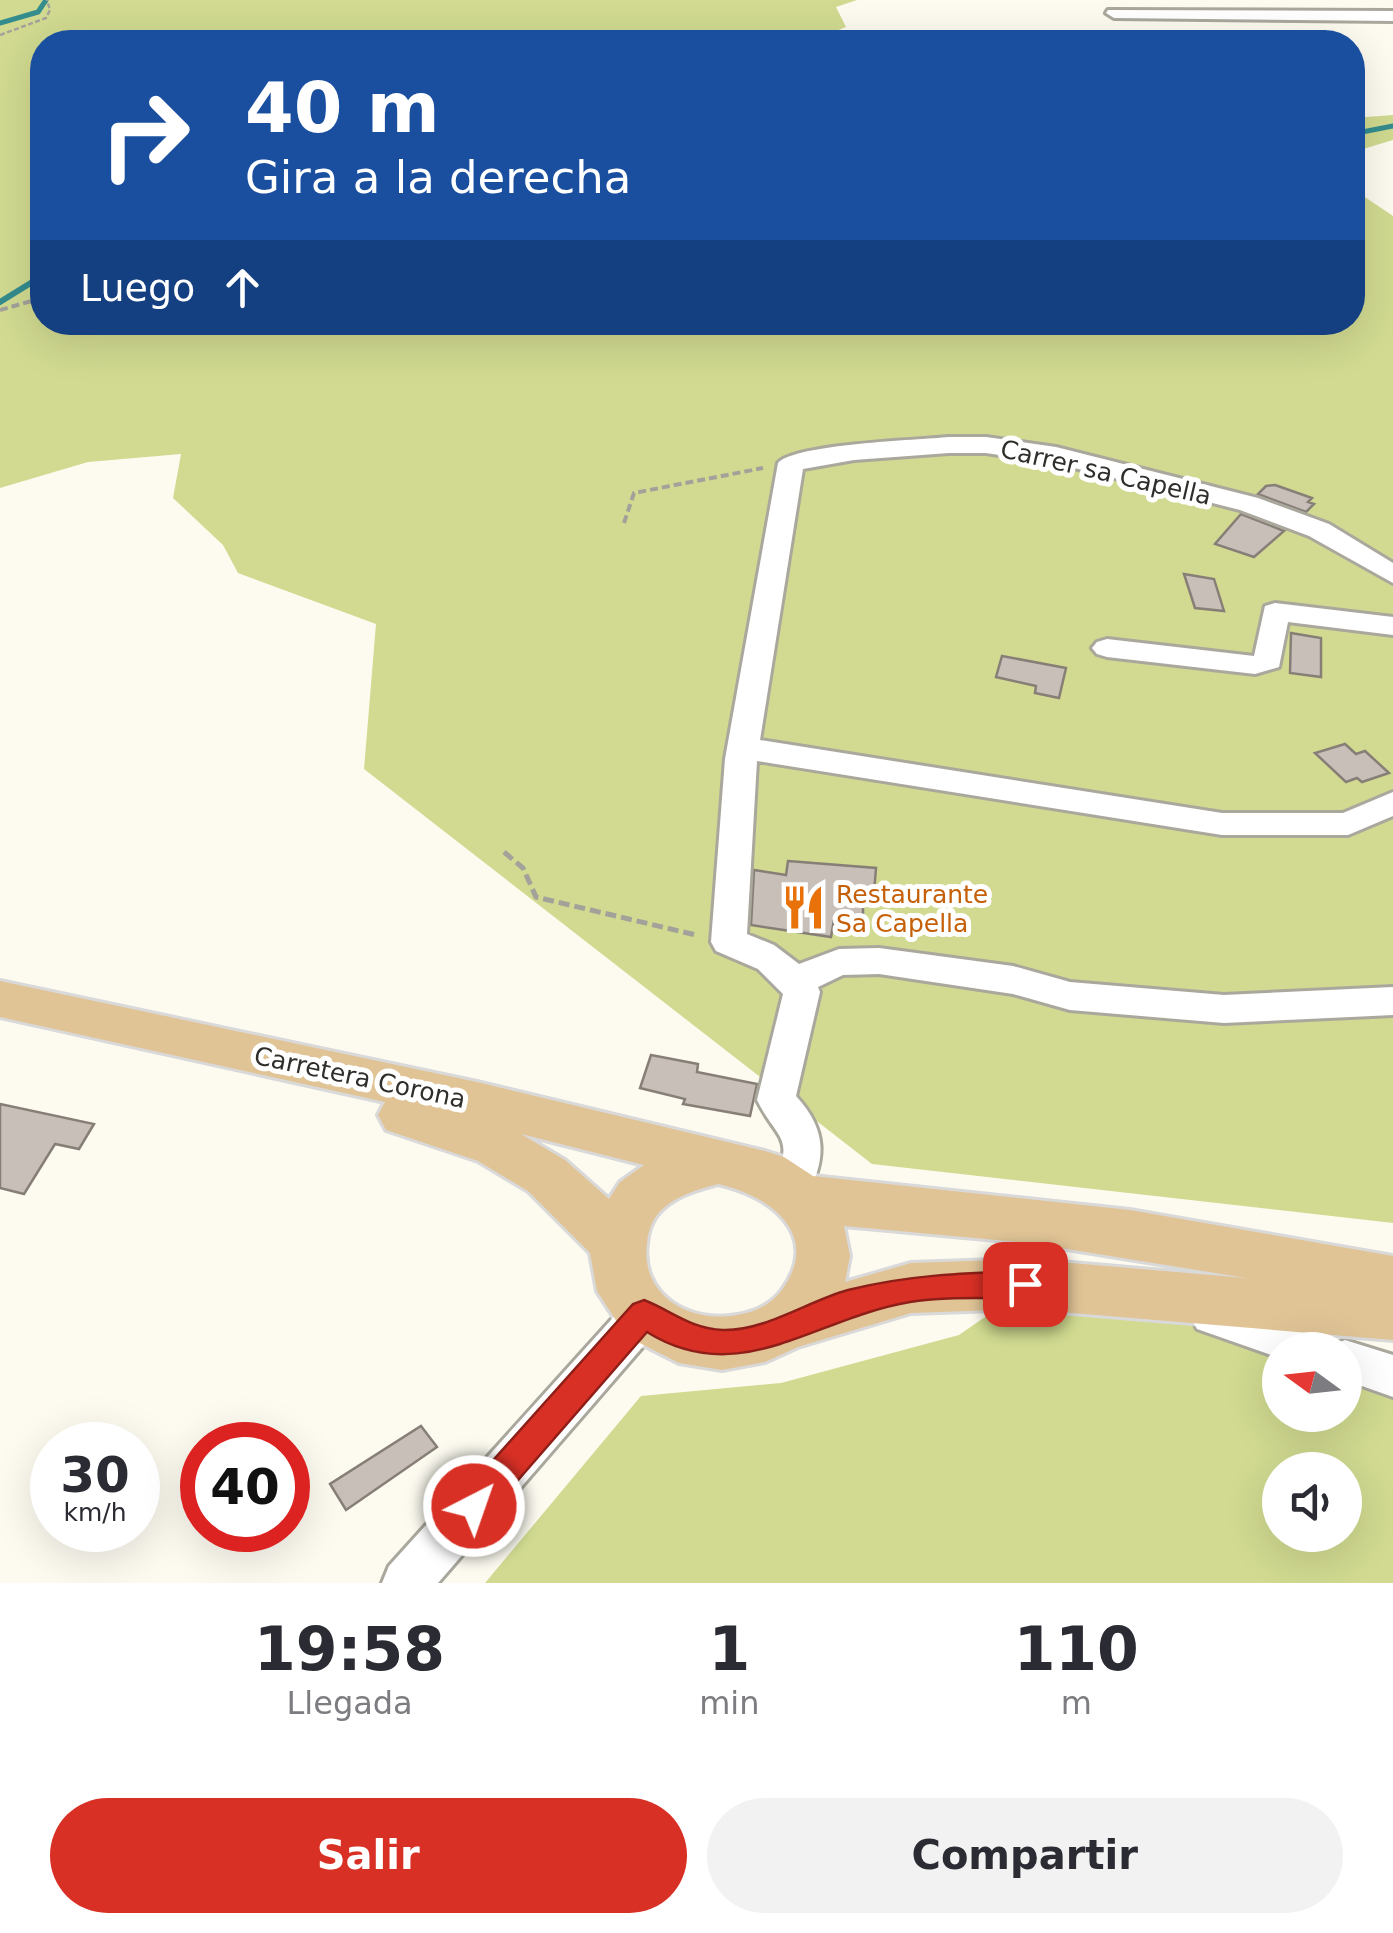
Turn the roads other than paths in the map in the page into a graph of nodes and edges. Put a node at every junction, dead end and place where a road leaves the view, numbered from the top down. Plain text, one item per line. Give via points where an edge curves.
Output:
1 (1166, 8) edge
2 (1114, 13) dead end
3 (1393, 16) edge
4 (1393, 575) edge
5 (1393, 626) edge
6 (1107, 648) dead end
7 (743, 748) junction
8 (1393, 803) edge
9 (794, 982) junction
10 (0, 1000) edge
11 (1393, 1001) edge
12 (0, 1018) edge
13 (718, 1162) junction
14 (796, 1192) junction
15 (616, 1244) junction
16 (1393, 1280) edge
17 (1156, 1296) junction
18 (644, 1314) junction
19 (1393, 1315) edge
20 (783, 1325) junction
21 (1263, 1332) edge
22 (1362, 1366) edge
23 (1393, 1376) edge
24 (406, 1583) edge

1 - 2 street
1 - 3 street
4 - 7 street, Carrer sa Capella via 1319,530 1249,504 1056,456 949,445 791,463
5 - 6 street via 1275,612 1268,661 1256,664
7 - 8 street via 1222,824 1348,824
7 - 9 street via 728,942 766,954
9 - 11 street via 839,962 880,961 1013,980 1070,996 1224,1010
9 - 14 street via 802,992 776,1100 798,1122 806,1149
10 - 13 main road, Carretera Corona via 477,1102
12 - 15 main road, Carretera Corona via 458,1128 553,1176
13 - 14 main road via 757,1168
13 - 15 main road via 670,1173 649,1186 633,1202
14 - 16 main road via 876,1208 1130,1233
14 - 20 main road via 821,1233 822,1274 807,1302
15 - 18 main road via 621,1281
17 - 19 main road
17 - 20 main road via 1025,1284 911,1288
17 - 21 street
18 - 20 main road via 679,1336 722,1344
18 - 24 street
22 - 23 street

